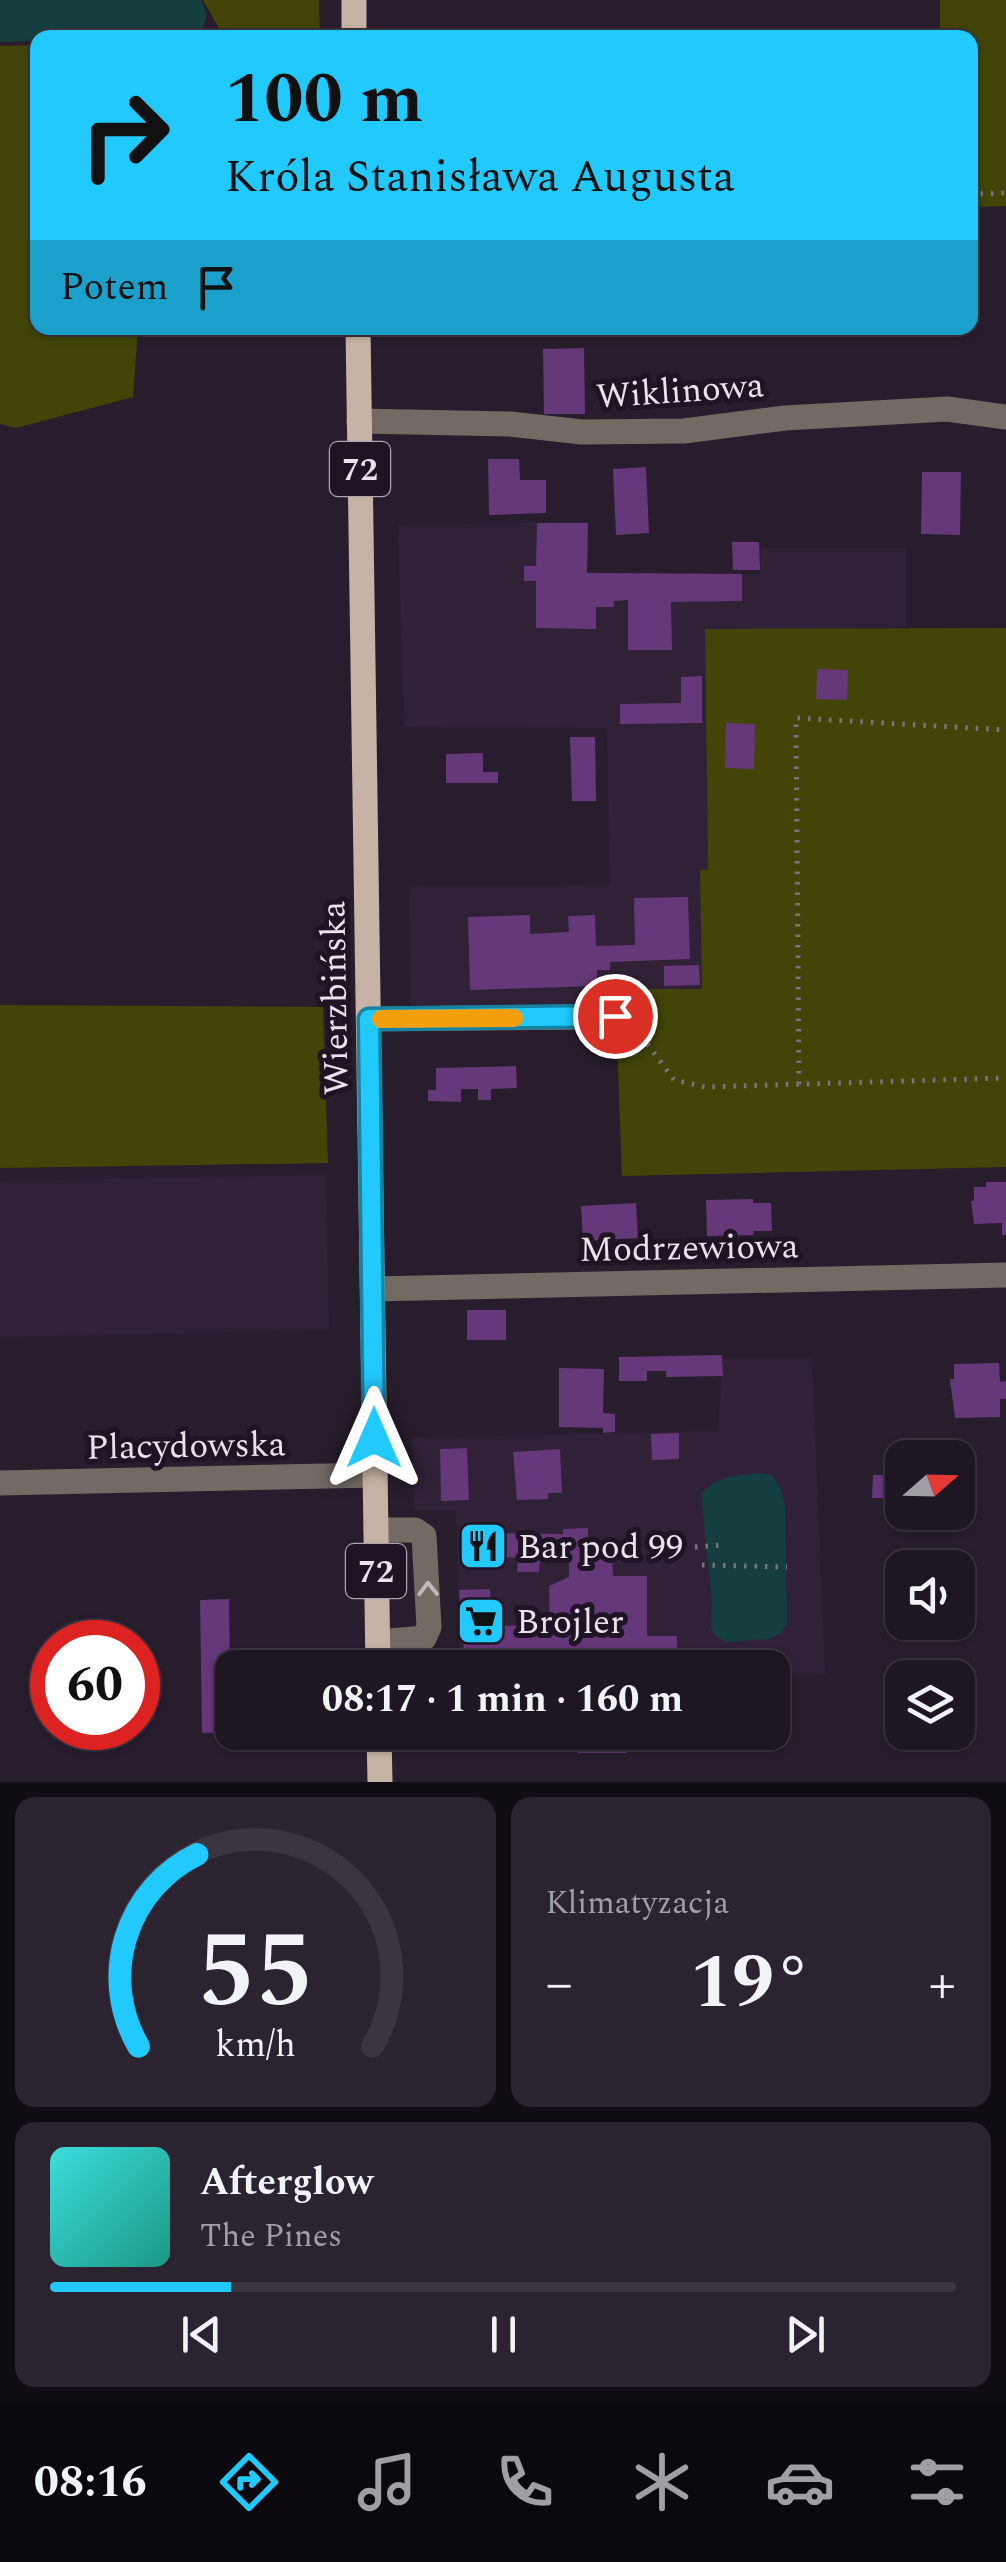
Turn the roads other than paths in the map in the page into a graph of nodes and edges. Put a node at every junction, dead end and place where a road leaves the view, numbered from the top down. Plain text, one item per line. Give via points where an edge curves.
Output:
1 (354, 0) edge
2 (354, 30) edge
3 (358, 335) edge
4 (1006, 416) edge
5 (359, 421) junction
6 (615, 1016) road end
7 (369, 1019) junction
8 (1006, 1275) edge
9 (373, 1290) junction
10 (374, 1475) junction
11 (0, 1483) edge
12 (376, 1530) junction
13 (378, 1650) edge
14 (392, 1650) edge
15 (379, 1750) edge
16 (380, 1782) edge

1 - 2 main road
3 - 5 main road, Wierzbińska / 72
4 - 5 street, Wiklinowa via 946,409 650,432
5 - 7 main road, Wierzbińska / 72
6 - 7 street
7 - 9 main road, Wierzbińska / 72
8 - 9 street, Modrzewiowa
9 - 10 main road, Wierzbińska / 72
10 - 11 street, Placydowska
10 - 12 main road, Wierzbińska / 72
12 - 13 main road, Wierzbińska / 72
14 -> 12 street via 424,1638 429,1627 424,1536
15 - 16 main road

